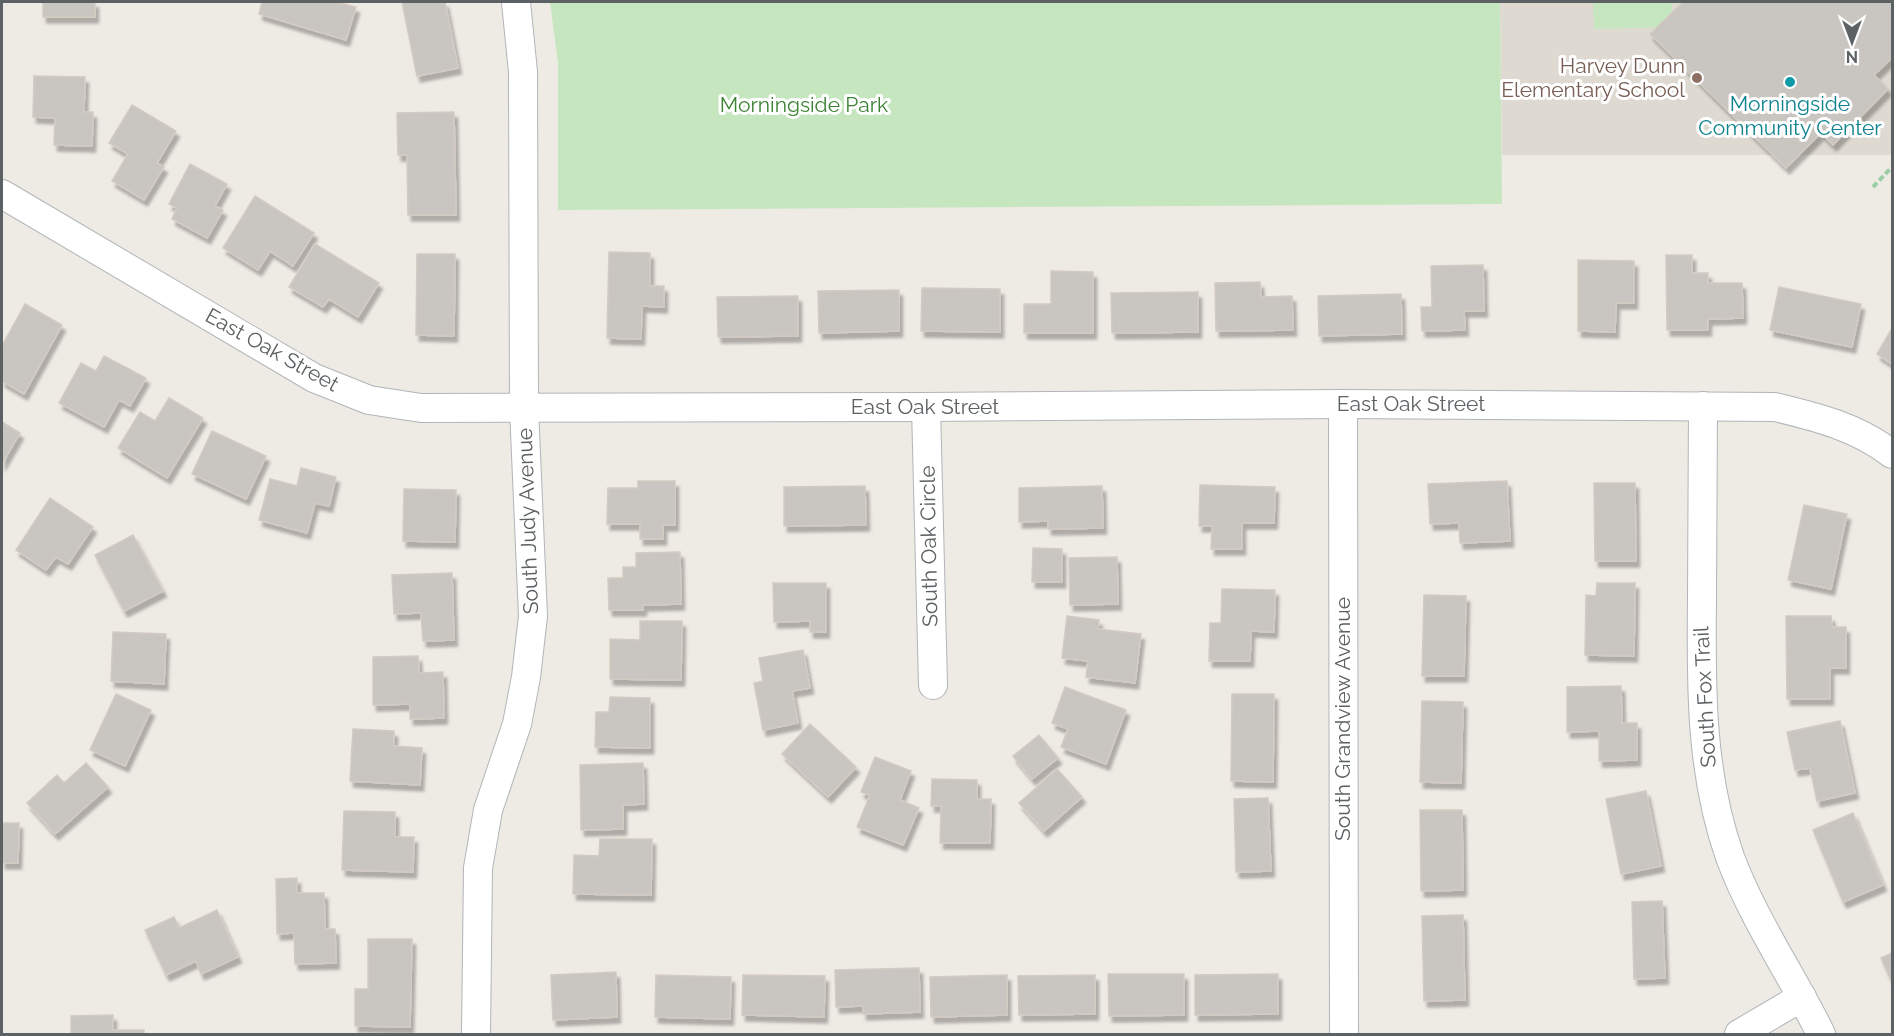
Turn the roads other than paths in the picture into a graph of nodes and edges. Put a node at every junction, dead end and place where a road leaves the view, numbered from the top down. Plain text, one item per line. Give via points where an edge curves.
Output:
1 (516, 2) edge
2 (2, 194) edge
3 (1343, 404) junction
4 (1703, 406) junction
5 (926, 407) junction
6 (524, 408) junction
7 (1893, 454) edge
8 (933, 685) dead end
9 (1802, 997) junction
10 (476, 1035) edge
11 (1344, 1035) edge
12 (1739, 1035) edge
13 (1821, 1035) edge

1 - 6 street, South Judy Avenue via 523,72
2 - 6 street, East Oak Street via 314,378 369,400 422,408
3 - 4 street, East Oak Street
3 - 5 street, East Oak Street
3 - 11 street, South Grandview Avenue
4 - 7 street, East Oak Street via 1775,407 1816,417 1849,428
4 - 9 street, South Fox Trail via 1701,695 1710,783 1730,855 1750,905
5 - 6 street, East Oak Street
5 - 8 street, South Oak Circle
6 - 10 street, South Judy Avenue via 533,616 517,724 488,810 478,868
9 - 12 street
9 - 13 street, South Fox Trail

